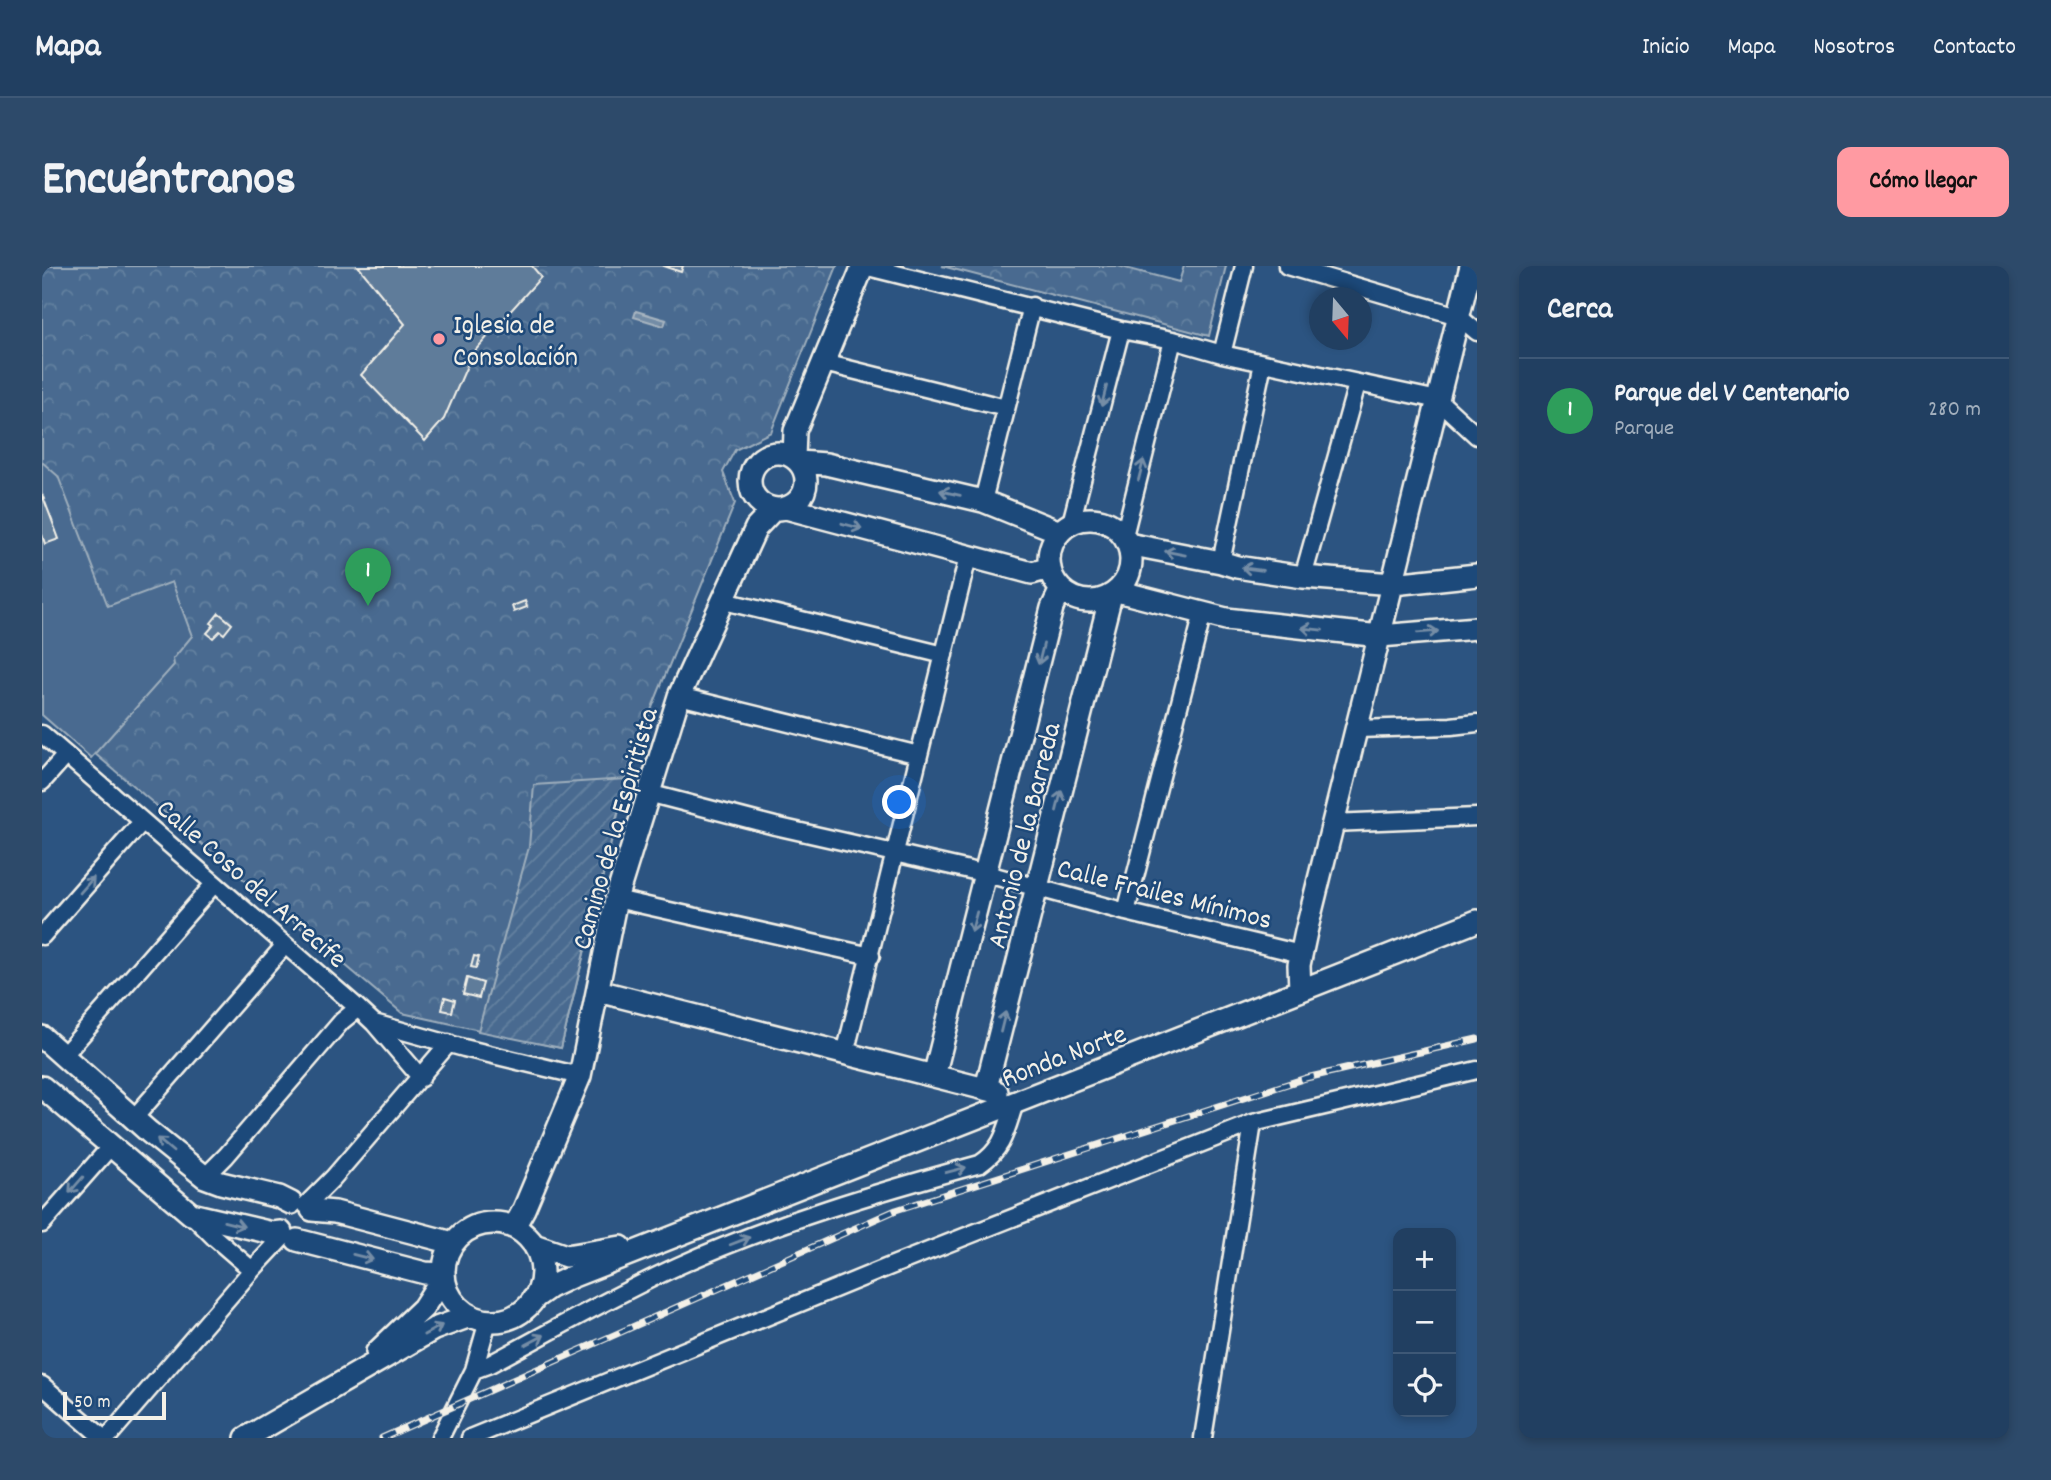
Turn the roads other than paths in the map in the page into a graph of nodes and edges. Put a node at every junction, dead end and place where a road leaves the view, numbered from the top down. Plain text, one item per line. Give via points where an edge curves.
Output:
1 (863, 266) edge
2 (1244, 266) edge
3 (1287, 266) edge
4 (1471, 266) edge
5 (1032, 306) junction
6 (1458, 316) junction
7 (1121, 330) junction
8 (1477, 332) edge
9 (1173, 340) junction
10 (1222, 354) junction
11 (824, 363) junction
12 (1263, 363) junction
13 (1357, 384) junction
14 (1438, 400) junction
15 (1006, 408) junction
16 (795, 431) junction
17 (1477, 436) edge
18 (771, 454) junction
19 (797, 460) junction
20 (983, 501) junction
21 (773, 506) junction
22 (1065, 528) junction
23 (1126, 540) junction
24 (968, 557) junction
25 (1221, 562) junction
26 (1050, 568) junction
27 (1477, 575) edge
28 (1303, 577) junction
29 (1393, 584) junction
30 (1061, 589) junction
31 (1114, 593) junction
32 (724, 601) junction
33 (1203, 613) junction
34 (1477, 628) edge
35 (1380, 636) junction
36 (944, 655) junction
37 (680, 696) junction
38 (1477, 723) edge
39 (1358, 729) junction
40 (42, 734) edge
41 (66, 755) junction
42 (919, 755) junction
43 (42, 782) edge
44 (648, 793) junction
45 (1477, 817) edge
46 (142, 822) junction
47 (1332, 823) junction
48 (895, 852) junction
49 (987, 874) junction
50 (215, 884) junction
51 (1037, 887) junction
52 (616, 898) junction
53 (1126, 912) junction
54 (1477, 921) edge
55 (42, 936) edge
56 (285, 945) junction
57 (1301, 954) junction
58 (871, 956) junction
59 (1300, 990) junction
60 (598, 991) junction
61 (358, 1008) junction
62 (374, 1023) junction
63 (42, 1037) edge
64 (449, 1043) junction
65 (845, 1054) junction
66 (64, 1056) junction
67 (1477, 1070) edge
68 (580, 1076) junction
69 (934, 1076) junction
70 (421, 1078) junction
71 (42, 1087) edge
72 (986, 1088) junction
73 (1013, 1104) junction
74 (134, 1118) junction
75 (1253, 1123) junction
76 (111, 1146) junction
77 (205, 1177) junction
78 (303, 1206) junction
79 (191, 1214) junction
80 (42, 1224) edge
81 (514, 1227) junction
82 (287, 1236) junction
83 (668, 1239) junction
84 (453, 1243) junction
85 (534, 1245) junction
86 (251, 1270) junction
87 (443, 1276) junction
88 (533, 1299) junction
89 (479, 1318) junction
90 (474, 1370) junction
91 (355, 1373) junction
92 (42, 1385) edge
93 (105, 1438) edge
94 (246, 1438) edge
95 (440, 1438) edge
96 (470, 1438) edge
97 (1203, 1438) edge

1 - 5 street
1 - 11 street
2 - 10 street
3 - 6 street
4 - 6 street
5 - 7 street
5 - 15 street
6 - 8 street
6 - 14 street
7 - 9 street
7 -> 22 street
9 - 10 street
23 -> 9 street
10 - 12 street
11 - 15 street
11 - 16 street
12 - 13 street
12 - 25 street
13 - 14 street
13 - 28 street
14 - 17 street
14 - 29 street
15 - 20 street
16 - 18 street
16 - 19 street
18 - 19 street via 785,453
18 - 21 street via 755,464 751,490
20 -> 19 street
19 - 21 street via 804,471 804,491 795,504
20 - 22 street
21 -> 24 street
21 - 32 street, Camino de la Espiritista via 756,528
22 - 23 street via 1082,519 1106,521
22 - 26 street via 1053,543
25 -> 23 street
23 - 31 street via 1130,569
24 - 26 street via 1032,573
24 - 36 street
28 -> 25 street
26 - 30 street
27 - 29 street
28 - 29 street
29 - 35 street
30 - 31 street via 1085,600
30 -> 49 street via 1052,608
31 - 33 street
51 -> 31 street, Antonio de la Barreda
32 - 36 street
32 - 37 street, Camino de la Espiritista
35 -> 33 street
33 - 53 street
35 -> 34 street
35 - 39 street
36 - 42 street
37 - 42 street
37 - 44 street, Camino de la Espiritista
38 - 39 street
39 - 47 street
40 - 41 street, Calle Coso del Arrecife
41 - 43 street
41 - 46 street, Calle Coso del Arrecife
42 - 48 street
44 - 48 street, Calle Frailes Mínimos
44 - 52 street, Camino de la Espiritista
45 - 47 street
46 - 50 street, Calle Coso del Arrecife
55 -> 46 street
47 - 57 street
48 - 49 street, Calle Frailes Mínimos
48 - 58 street
49 - 51 street, Calle Frailes Mínimos
49 -> 69 street
50 - 56 street, Calle Coso del Arrecife
50 - 66 street
51 - 53 street, Calle Frailes Mínimos
72 -> 51 street, Antonio de la Barreda
52 - 58 street
52 - 60 street, Camino de la Espiritista
53 - 57 street, Calle Frailes Mínimos
54 - 59 street, Ronda Norte
56 - 61 street, Calle Coso del Arrecife
56 - 74 street
57 - 59 street
58 - 65 street
59 - 73 street, Ronda Norte
60 - 65 street
60 - 68 street, Camino de la Espiritista
61 - 62 street, Calle Coso del Arrecife
61 - 77 street
62 - 64 street
62 - 70 street, Calle Coso del Arrecife
63 - 66 street
64 - 68 street
64 - 70 street
65 - 69 street
66 - 74 street
67 - 75 street
68 - 81 street, Camino de la Espiritista
69 - 72 street
70 - 78 street
71 - 76 street
72 - 73 street
73 - 83 street, Ronda Norte
90 -> 73 street via 627,1290 717,1250 821,1210 980,1164 1002,1143
77 -> 74 street
75 - 96 street
75 - 97 street
76 - 79 street
76 -> 80 street
77 - 78 street
78 - 82 street via 286,1205 278,1214
78 - 82 street via 315,1221 311,1232
78 - 84 street
79 -> 82 street
79 - 86 street
81 - 84 street via 501,1223 474,1226
81 - 85 street, Ronda Norte
82 - 86 street
82 -> 87 street
83 - 85 street, Ronda Norte via 566,1256
83 - 88 street, Ronda Norte via 570,1277
84 - 87 street, Ronda Norte
85 - 88 street via 542,1272
86 - 93 street
87 - 89 street via 457,1306
87 - 91 street, Ronda Norte via 423,1308
88 - 89 street, Ronda Norte via 514,1316
89 - 90 street
91 -> 89 street, Ronda Norte via 445,1323
90 - 95 street
91 - 94 street, Ronda Norte
92 - 93 street

